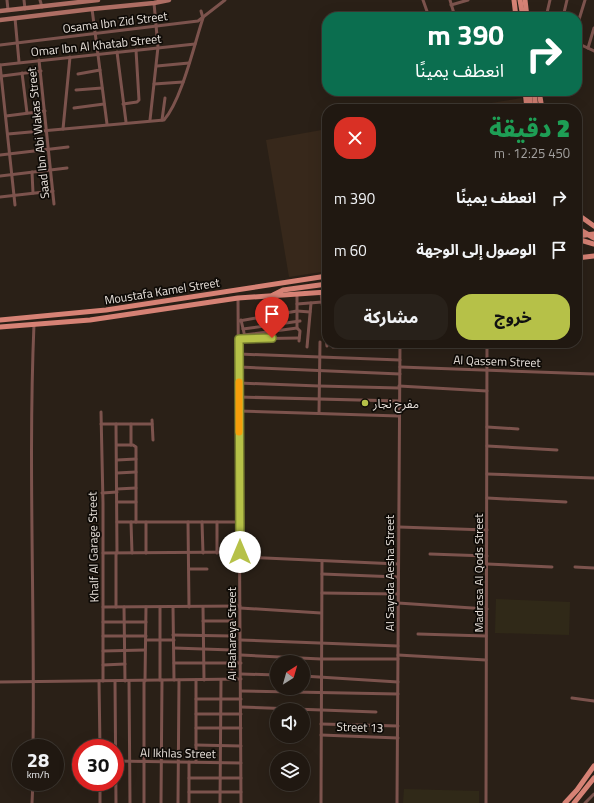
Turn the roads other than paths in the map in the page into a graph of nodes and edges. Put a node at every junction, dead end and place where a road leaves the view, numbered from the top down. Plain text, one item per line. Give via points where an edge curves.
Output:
1 (7, 0) edge
2 (24, 0) edge
3 (40, 0) edge
4 (92, 0) edge
5 (98, 0) edge
6 (167, 0) edge
7 (226, 0) edge
8 (423, 0) edge
9 (450, 0) edge
10 (468, 0) edge
11 (514, 0) edge
12 (520, 0) edge
13 (525, 0) edge
14 (550, 0) edge
15 (567, 0) edge
16 (585, 0) edge
17 (154, 3) junction
18 (451, 5) junction
19 (42, 7) junction
20 (25, 8) junction
21 (92, 8) junction
22 (19, 9) junction
23 (8, 10) junction
24 (0, 11) edge
25 (201, 11) dead end
26 (427, 12) edge
27 (453, 12) edge
28 (515, 12) edge
29 (522, 12) edge
30 (526, 12) edge
31 (547, 12) edge
32 (564, 12) edge
33 (581, 12) edge
34 (18, 18) junction
35 (203, 18) junction
36 (0, 20) edge
37 (157, 26) junction
38 (594, 28) edge
39 (96, 33) junction
40 (18, 43) junction
41 (194, 44) junction
42 (0, 45) edge
43 (582, 45) edge
44 (158, 47) junction
45 (588, 48) junction
46 (136, 50) junction
47 (594, 51) edge
48 (117, 52) junction
49 (98, 54) junction
50 (70, 57) junction
51 (39, 60) junction
52 (20, 62) junction
53 (189, 63) junction
54 (0, 65) edge
55 (157, 66) junction
56 (100, 70) junction
57 (41, 71) junction
58 (22, 73) junction
59 (78, 74) dead end
60 (2, 76) junction
61 (183, 82) junction
62 (154, 84) junction
63 (102, 88) junction
64 (76, 90) dead end
65 (165, 98) dead end
66 (104, 104) junction
67 (123, 104) junction
68 (74, 108) dead end
69 (45, 111) junction
70 (27, 113) junction
71 (6, 116) junction
72 (150, 120) junction
73 (162, 120) junction
74 (126, 122) junction
75 (107, 124) junction
76 (63, 129) junction
77 (47, 130) junction
78 (8, 134) junction
79 (68, 147) dead end
80 (49, 150) junction
81 (10, 154) junction
82 (0, 155) edge
83 (67, 168) dead end
84 (51, 170) junction
85 (32, 172) junction
86 (12, 174) junction
87 (0, 176) edge
88 (53, 191) junction
89 (33, 194) junction
90 (14, 196) junction
91 (0, 197) edge
92 (54, 204) dead end
93 (15, 205) dead end
94 (582, 218) edge
95 (594, 226) edge
96 (582, 231) edge
97 (594, 234) edge
98 (582, 235) edge
99 (594, 238) edge
100 (582, 240) edge
101 (594, 244) edge
102 (594, 256) edge
103 (582, 257) edge
104 (322, 277) edge
105 (322, 285) edge
106 (321, 292) joint
107 (297, 294) junction
108 (272, 296) junction
109 (238, 298) junction
110 (322, 302) joint
111 (311, 303) junction
112 (297, 304) junction
113 (297, 311) junction
114 (310, 312) junction
115 (0, 316) edge
116 (269, 316) junction
117 (0, 320) edge
118 (240, 321) junction
119 (299, 321) junction
120 (34, 323) junction
121 (271, 325) junction
122 (0, 327) edge
123 (297, 328) junction
124 (243, 329) junction
125 (272, 331) junction
126 (245, 337) junction
127 (239, 339) junction
128 (320, 342) dead end
129 (307, 346) dead end
130 (400, 348) edge
131 (488, 348) edge
132 (239, 354) junction
133 (320, 357) junction
134 (400, 360) junction
135 (239, 367) junction
136 (400, 367) junction
137 (487, 370) junction
138 (319, 371) junction
139 (400, 374) junction
140 (594, 374) edge
141 (239, 382) junction
142 (319, 386) junction
143 (400, 387) junction
144 (487, 391) junction
145 (239, 397) junction
146 (319, 400) junction
147 (399, 401) junction
148 (239, 411) junction
149 (101, 412) dead end
150 (318, 413) junction
151 (399, 416) junction
152 (152, 420) dead end
153 (101, 424) junction
154 (116, 424) junction
155 (131, 424) junction
156 (152, 424) junction
157 (487, 427) junction
158 (518, 428) dead end
159 (153, 440) dead end
160 (116, 445) junction
161 (131, 445) junction
162 (487, 446) junction
163 (557, 450) dead end
164 (117, 460) junction
165 (136, 460) junction
166 (136, 472) junction
167 (117, 473) junction
168 (487, 474) junction
169 (594, 478) edge
170 (136, 488) junction
171 (117, 490) junction
172 (102, 493) junction
173 (487, 498) junction
174 (117, 502) junction
175 (136, 502) junction
176 (566, 502) dead end
177 (117, 522) junction
178 (131, 522) junction
179 (136, 522) junction
180 (146, 522) junction
181 (188, 522) junction
182 (202, 522) junction
183 (217, 522) junction
184 (240, 522) junction
185 (398, 527) junction
186 (487, 530) junction
187 (240, 552) junction
188 (103, 553) junction
189 (116, 553) junction
190 (132, 553) junction
191 (146, 553) junction
192 (189, 553) junction
193 (203, 553) junction
194 (217, 553) junction
195 (430, 554) dead end
196 (487, 556) junction
197 (240, 557) junction
198 (322, 561) junction
199 (398, 564) junction
200 (487, 564) junction
201 (552, 567) dead end
202 (576, 567) dead end
203 (594, 568) edge
204 (189, 569) junction
205 (207, 569) dead end
206 (322, 574) junction
207 (398, 576) junction
208 (322, 593) junction
209 (398, 594) junction
210 (398, 603) junction
211 (203, 606) junction
212 (231, 606) junction
213 (103, 607) junction
214 (116, 607) junction
215 (124, 607) junction
216 (146, 607) junction
217 (160, 607) junction
218 (173, 607) junction
219 (189, 607) junction
220 (240, 607) junction
221 (486, 609) junction
222 (321, 613) junction
223 (203, 621) junction
224 (231, 621) junction
225 (103, 622) junction
226 (124, 622) junction
227 (146, 622) junction
228 (418, 634) dead end
229 (174, 635) junction
230 (103, 636) junction
231 (124, 636) junction
232 (203, 636) junction
233 (232, 636) junction
234 (486, 636) junction
235 (146, 638) junction
236 (160, 640) junction
237 (174, 640) junction
238 (240, 640) junction
239 (321, 644) junction
240 (398, 646) junction
241 (174, 648) junction
242 (203, 649) junction
243 (125, 650) junction
244 (146, 650) junction
245 (232, 650) junction
246 (103, 651) junction
247 (241, 655) junction
248 (398, 655) junction
249 (321, 659) junction
250 (398, 660) junction
251 (486, 660) junction
252 (174, 663) junction
253 (204, 663) junction
254 (232, 663) junction
255 (241, 663) junction
256 (125, 664) junction
257 (103, 665) junction
258 (241, 674) junction
259 (270, 675) edge
260 (310, 676) edge
261 (321, 677) junction
262 (232, 679) junction
263 (241, 679) junction
264 (161, 680) junction
265 (174, 680) junction
266 (179, 680) junction
267 (196, 680) junction
268 (204, 680) junction
269 (222, 680) junction
270 (101, 681) junction
271 (115, 681) junction
272 (125, 681) junction
273 (129, 681) junction
274 (144, 681) junction
275 (0, 682) edge
276 (34, 682) junction
277 (398, 682) junction
278 (241, 691) junction
279 (321, 692) junction
280 (398, 694) junction
281 (572, 698) dead end
282 (196, 699) junction
283 (221, 699) junction
284 (241, 699) junction
285 (594, 701) edge
286 (241, 707) junction
287 (321, 709) junction
288 (376, 712) dead end
289 (196, 714) junction
290 (221, 714) junction
291 (241, 714) junction
292 (321, 724) junction
293 (398, 726) junction
294 (196, 728) junction
295 (221, 728) junction
296 (241, 728) junction
297 (321, 734) junction
298 (398, 738) junction
299 (33, 739) edge
300 (100, 739) edge
301 (115, 739) edge
302 (196, 745) junction
303 (221, 746) junction
304 (241, 746) junction
305 (124, 762) edge
306 (130, 762) junction
307 (144, 762) junction
308 (161, 762) junction
309 (179, 762) junction
310 (189, 762) junction
311 (196, 762) junction
312 (221, 762) junction
313 (241, 763) junction
314 (594, 766) edge
315 (189, 778) junction
316 (220, 778) junction
317 (241, 778) junction
318 (594, 778) edge
319 (33, 791) edge
320 (100, 791) edge
321 (116, 791) edge
322 (189, 792) junction
323 (220, 792) junction
324 (241, 792) junction
325 (594, 794) edge
326 (32, 803) edge
327 (100, 803) edge
328 (116, 803) edge
329 (130, 803) edge
330 (144, 803) edge
331 (161, 803) edge
332 (178, 803) edge
333 (189, 803) edge
334 (220, 803) edge
335 (242, 803) edge
336 (321, 803) edge
337 (397, 803) edge
338 (486, 803) edge
339 (565, 803) edge
340 (574, 803) edge
341 (585, 803) edge

1 - 23 street
2 - 20 street
3 - 19 street
4 - 5 street
4 - 19 street
6 - 17 street
7 - 35 street, Osama Ibn Zid Street
8 - 26 street
9 - 18 street
10 - 18 street
11 - 28 main road
12 - 29 main road
13 - 30 main road
14 - 31 street
15 - 32 street
16 - 33 street
17 - 21 street
17 - 37 street
18 - 27 street
19 - 20 street
20 - 22 street
21 - 34 street
21 - 39 street
22 - 23 street
22 - 34 street
23 - 24 street
25 - 35 street
34 - 36 street
34 - 40 street
35 - 37 street, Osama Ibn Zid Street via 198,21
35 - 41 street
37 - 39 street, Osama Ibn Zid Street
37 - 44 street
38 - 45 street
39 - 40 street, Osama Ibn Zid Street
39 - 49 street
40 - 42 street, Osama Ibn Zid Street
40 - 52 street
41 - 44 street, Omar Ibn Al Khatab Street
41 - 53 street
43 - 45 street
44 - 46 street, Omar Ibn Al Khatab Street
44 - 55 street
45 - 47 street
46 - 48 street, Omar Ibn Al Khatab Street
46 - 67 street via 139,100
48 - 49 street, Omar Ibn Al Khatab Street
48 - 67 street
49 - 50 street, Omar Ibn Al Khatab Street
49 - 56 street
50 - 51 street, Omar Ibn Al Khatab Street
50 - 76 street
51 - 52 street, Omar Ibn Al Khatab Street
51 - 57 street, Saad Ibn Abi Wakas Street
52 - 54 street, Omar Ibn Al Khatab Street
53 - 55 street
53 - 61 street
54 - 60 street
55 - 62 street
56 - 59 street
56 - 63 street
57 - 58 street
57 - 69 street, Saad Ibn Abi Wakas Street
58 - 60 street
58 - 70 street
60 - 71 street
61 - 62 street
61 - 73 street via 170,111
62 - 72 street
63 - 64 street
63 - 66 street
65 - 73 street
66 - 68 street
66 - 75 street
67 - 74 street
69 - 70 street
69 - 77 street, Saad Ibn Abi Wakas Street
70 - 71 street
71 - 78 street
72 - 73 street
72 - 74 street
74 - 75 street
75 - 76 street
76 - 77 street
77 - 78 street
77 - 80 street, Saad Ibn Abi Wakas Street
78 - 81 street
79 - 80 street
80 - 81 street
80 - 84 street, Saad Ibn Abi Wakas Street
81 - 82 street
81 - 86 street
83 - 84 street
84 - 85 street
84 - 88 street, Saad Ibn Abi Wakas Street
85 - 86 street
85 - 89 street
86 - 87 street
86 - 90 street
88 - 89 street
88 - 92 street, Saad Ibn Abi Wakas Street
89 - 90 street
90 - 91 street
90 - 93 street
94 - 95 main road
96 - 99 main road, bridge
97 - 98 main road
100 - 101 main road
102 - 103 main road
104 - 117 main road, Moustafa Kamel Street via 106,310
105 - 108 main road via 283,290
106 - 107 main road, Moustafa Kamel Street
106 - 110 street
107 - 108 main road, Moustafa Kamel Street
107 - 112 street
108 - 109 main road, Moustafa Kamel Street
109 - 118 street, Al Bahareya Street
109 - 120 main road, Moustafa Kamel Street via 90,320
110 - 111 street
111 - 112 street
111 - 114 street
112 - 113 street
113 - 114 street
113 - 116 street
113 - 119 street
114 - 129 street
115 - 117 street
116 - 118 street
116 - 121 street
118 - 124 street
118 - 127 street, Al Bahareya Street
119 - 121 street
119 - 123 street
120 - 122 main road, Moustafa Kamel Street
120 - 276 street via 31,378
121 - 124 street
121 - 125 street
123 - 125 street
123 - 126 street via 300,331 299,339
124 - 126 street
125 - 126 street
126 - 127 street
127 - 132 street, Al Bahareya Street
128 - 133 street
130 - 134 street, Al Sayeda Aesha Street
131 - 137 street, Madrasa Al Qods Street
132 - 133 street
132 - 135 street, Al Bahareya Street
133 - 134 street
133 - 138 street
134 - 136 street, Al Sayeda Aesha Street
135 - 138 street
135 - 141 street, Al Bahareya Street
136 - 137 street, Al Qassem Street
136 - 139 street, Al Sayeda Aesha Street
137 - 140 street, Al Qassem Street
137 - 144 street, Madrasa Al Qods Street
138 - 139 street
138 - 142 street
139 - 143 street, Al Sayeda Aesha Street
141 - 142 street
141 - 145 street, Al Bahareya Street
142 - 143 street
142 - 146 street
143 - 144 street
143 - 147 street, Al Sayeda Aesha Street
144 - 157 street, Madrasa Al Qods Street
145 - 146 street
145 - 148 street, Al Bahareya Street
146 - 147 street
146 - 150 street
147 - 151 street, Al Sayeda Aesha Street
148 - 150 street
148 - 184 street, Al Bahareya Street
149 - 153 street, Khalf Al Garage Street
150 - 151 street
151 - 185 street, Al Sayeda Aesha Street
152 - 156 street
153 - 154 street
153 - 172 street, Khalf Al Garage Street
154 - 155 street
154 - 160 street
155 - 156 street
155 - 161 street
156 - 159 street
157 - 158 street
157 - 162 street, Madrasa Al Qods Street
160 - 161 street
160 - 164 street
161 - 165 street via 136,447
162 - 163 street
162 - 168 street, Madrasa Al Qods Street
164 - 165 street
164 - 167 street
165 - 166 street
166 - 167 street
166 - 170 street
167 - 171 street
168 - 169 street
168 - 173 street, Madrasa Al Qods Street
170 - 171 street
170 - 175 street
171 - 172 street
171 - 174 street
172 - 188 street, Khalf Al Garage Street
173 - 176 street
173 - 186 street, Madrasa Al Qods Street
174 - 175 street
174 - 177 street
175 - 179 street
177 - 178 street
177 - 189 street
178 - 179 street
178 - 190 street
179 - 180 street
180 - 181 street
180 - 191 street
181 - 182 street
181 - 192 street
182 - 183 street
182 - 193 street
183 - 184 street
183 - 194 street
184 - 187 street, Al Bahareya Street
185 - 186 street
185 - 199 street, Al Sayeda Aesha Street
186 - 196 street, Madrasa Al Qods Street
187 - 194 street
187 - 197 street, Al Bahareya Street
188 - 189 street
188 - 213 street, Khalf Al Garage Street
189 - 190 street
189 - 214 street
190 - 191 street
191 - 192 street
192 - 193 street
192 - 204 street
193 - 194 street
195 - 196 street
196 - 200 street, Madrasa Al Qods Street
197 - 198 street
197 - 220 street, Al Bahareya Street
198 - 199 street
198 - 206 street
199 - 207 street, Al Sayeda Aesha Street
200 - 201 street
200 - 221 street, Madrasa Al Qods Street
202 - 203 street
204 - 205 street
204 - 219 street
206 - 207 street
206 - 208 street
207 - 209 street, Al Sayeda Aesha Street
208 - 209 street
208 - 222 street
209 - 210 street, Al Sayeda Aesha Street
210 - 221 street
210 - 240 street, Al Sayeda Aesha Street
211 - 212 street
211 - 219 street
211 - 223 street
212 - 220 street
212 - 224 street
213 - 214 street
213 - 225 street, Khalf Al Garage Street
214 - 215 street
215 - 216 street
215 - 226 street
216 - 217 street
216 - 227 street
217 - 218 street
217 - 236 street
218 - 219 street
218 - 229 street
220 - 222 street
220 - 238 street, Al Bahareya Street
221 - 234 street, Madrasa Al Qods Street
222 - 239 street
223 - 224 street
223 - 232 street
224 - 233 street
225 - 226 street
225 - 230 street, Khalf Al Garage Street
226 - 227 street
226 - 231 street
227 - 235 street
228 - 234 street
229 - 232 street
229 - 237 street
230 - 231 street
230 - 246 street, Khalf Al Garage Street
231 - 235 street
231 - 243 street
232 - 233 street
232 - 242 street
233 - 245 street
234 - 251 street, Madrasa Al Qods Street
235 - 236 street
235 - 244 street
236 - 237 street
236 - 264 street
237 - 241 street
238 - 239 street
238 - 247 street, Al Bahareya Street
239 - 240 street
239 - 249 street
240 - 248 street, Al Sayeda Aesha Street
241 - 242 street
241 - 252 street
242 - 245 street
242 - 253 street
243 - 244 street
243 - 246 street
243 - 256 street
244 - 274 street
245 - 254 street
246 - 257 street, Khalf Al Garage Street
247 - 249 street
247 - 255 street, Al Bahareya Street
248 - 250 street, Al Sayeda Aesha Street
248 - 251 street
249 - 250 street
249 - 261 street
250 - 277 street, Al Sayeda Aesha Street
251 - 338 street, Madrasa Al Qods Street
252 - 253 street
252 - 265 street
253 - 254 street
253 - 268 street
254 - 255 street
254 - 262 street
255 - 258 street, Al Bahareya Street
256 - 257 street
256 - 272 street
257 - 270 street, Khalf Al Garage Street
258 - 259 street
258 - 263 street, Al Bahareya Street
260 - 261 street
261 - 277 street
261 - 279 street
262 - 263 street
262 - 269 street
263 - 278 street, Al Bahareya Street
264 - 265 street
264 - 274 street
264 - 308 street
265 - 266 street
266 - 267 street
266 - 309 street
267 - 268 street
267 - 282 street
268 - 269 street
269 - 283 street
270 - 271 street
270 - 276 street
270 - 300 street, Khalf Al Garage Street
271 - 272 street
271 - 301 street
272 - 273 street
273 - 274 street
273 - 306 street
274 - 307 street
275 - 276 street
276 - 299 street
277 - 280 street, Al Sayeda Aesha Street
278 - 279 street
278 - 284 street, Al Bahareya Street
279 - 280 street
279 - 287 street
280 - 293 street, Al Sayeda Aesha Street
281 - 285 street
282 - 283 street
282 - 289 street
283 - 284 street
283 - 290 street
284 - 286 street, Al Bahareya Street
286 - 287 street
286 - 291 street, Al Bahareya Street
287 - 288 street
287 - 292 street
289 - 290 street
289 - 294 street
290 - 291 street
290 - 295 street
291 - 296 street, Al Bahareya Street
292 - 293 street
292 - 297 street
293 - 298 street, Al Sayeda Aesha Street
294 - 295 street
294 - 302 street
295 - 296 street
295 - 303 street
296 - 304 street, Al Bahareya Street
297 - 298 street, Street 13
297 - 336 street
298 - 337 street, Al Sayeda Aesha Street
302 - 303 street
302 - 311 street
303 - 304 street
303 - 312 street
304 - 313 street, Al Bahareya Street
305 - 306 street, Al Ikhlas Street
306 - 307 street, Al Ikhlas Street
306 - 329 street
307 - 308 street, Al Ikhlas Street
307 - 330 street
308 - 309 street, Al Ikhlas Street
308 - 331 street
309 - 310 street, Al Ikhlas Street
309 - 332 street
310 - 311 street, Al Ikhlas Street
310 - 315 street
311 - 312 street, Al Ikhlas Street
312 - 313 street, Al Ikhlas Street
312 - 316 street
313 - 317 street, Al Bahareya Street
314 - 339 main road
315 - 316 street
315 - 322 street
316 - 317 street
316 - 323 street
317 - 324 street, Al Bahareya Street
318 - 340 main road
319 - 326 street
320 - 327 street
321 - 328 street
322 - 323 street
322 - 333 street
323 - 324 street
323 - 334 street
324 - 335 street, Al Bahareya Street
325 - 341 street

